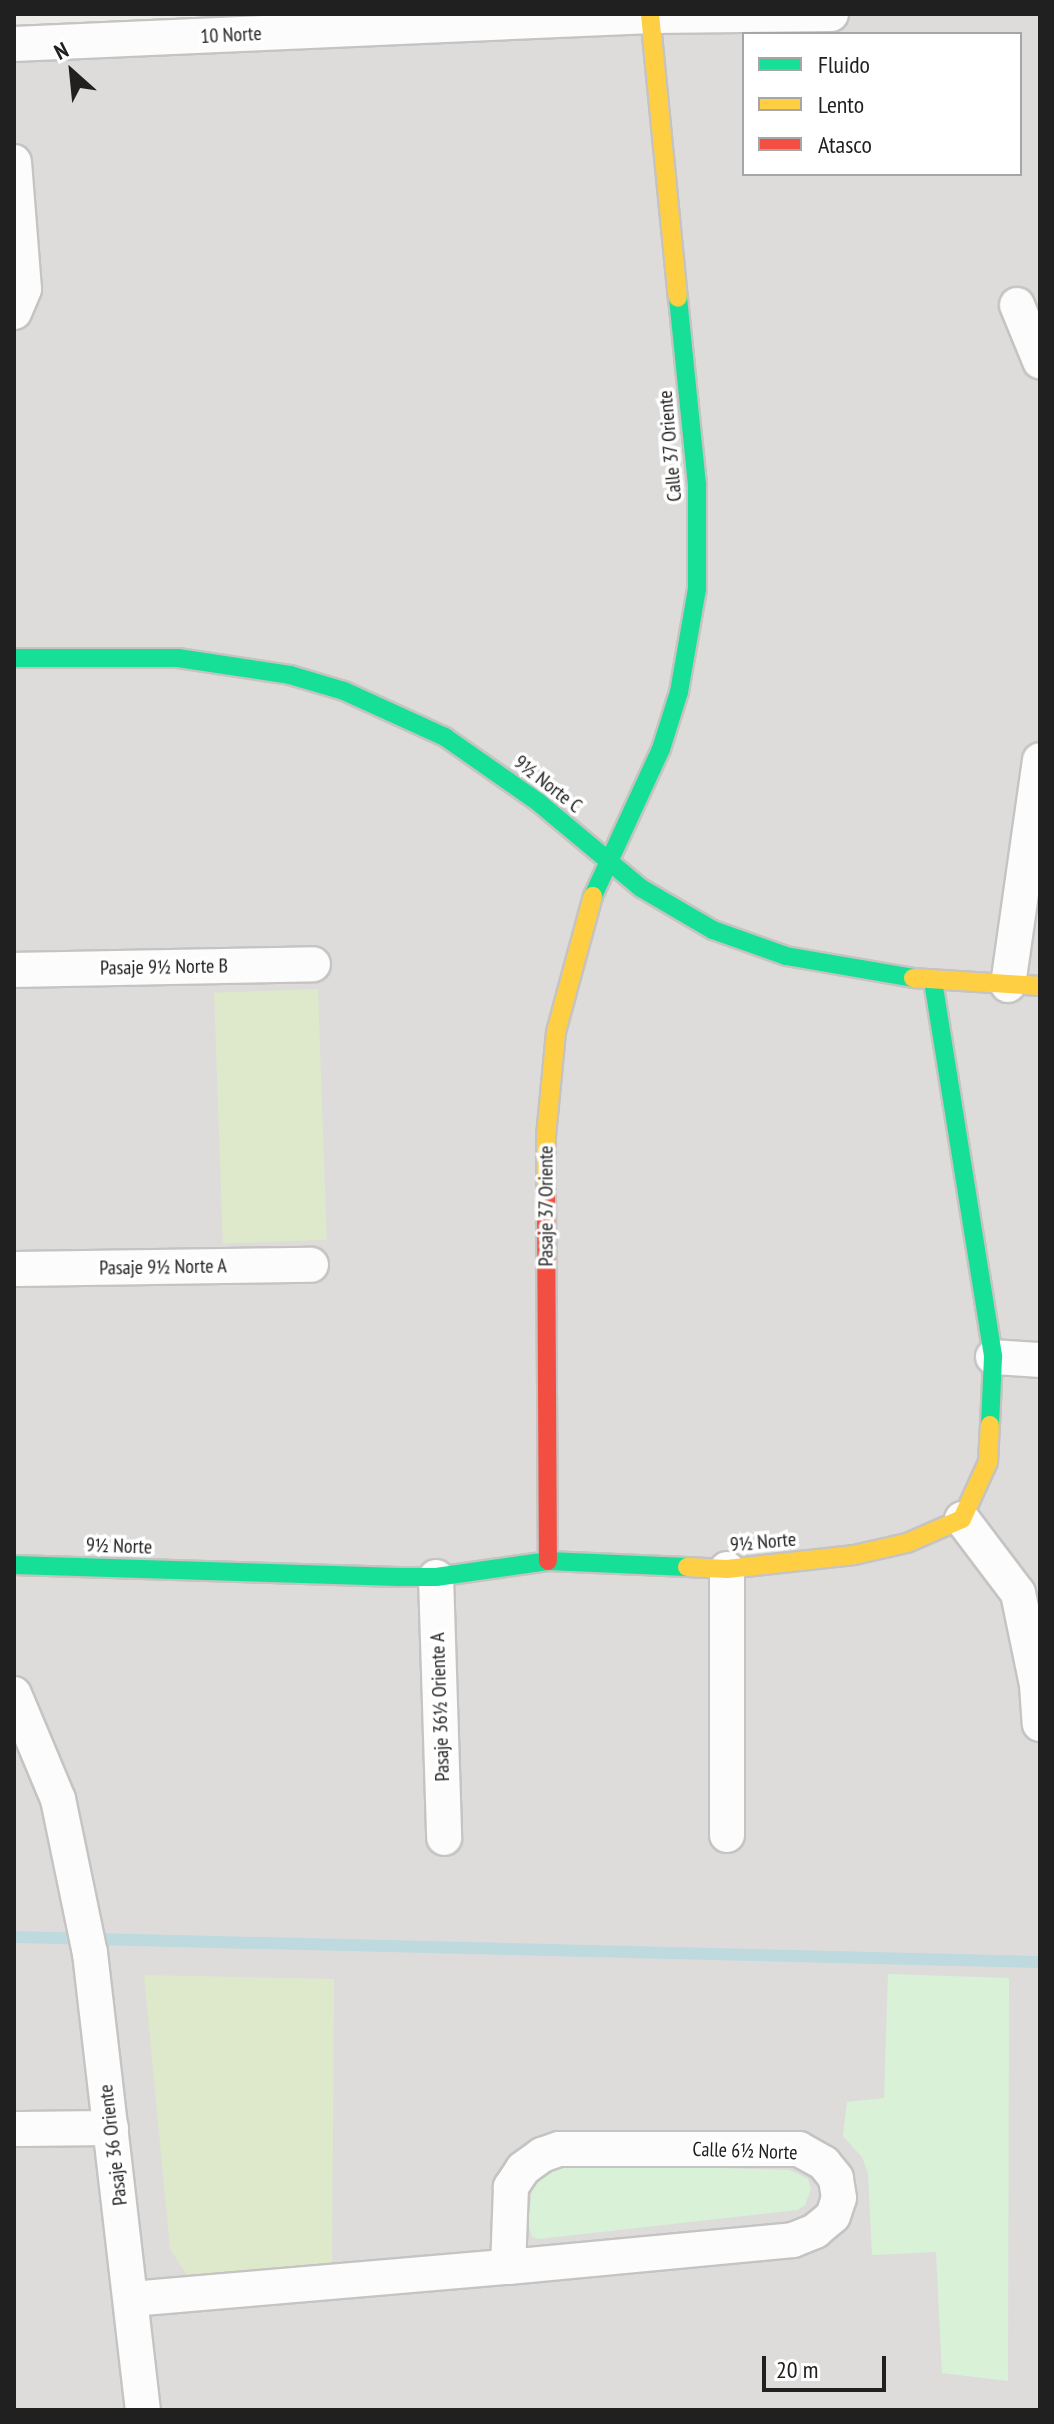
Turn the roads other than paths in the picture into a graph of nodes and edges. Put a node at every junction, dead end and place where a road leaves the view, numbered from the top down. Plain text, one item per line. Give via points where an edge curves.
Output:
1 (831, 14) edge
2 (650, 15) edge
3 (14, 44) edge
4 (14, 162) edge
5 (1017, 305) dead end
6 (14, 312) edge
7 (1040, 361) edge
8 (14, 658) edge
9 (1040, 760) edge
10 (607, 859) junction
11 (313, 964) dead end
12 (14, 970) edge
13 (933, 981) junction
14 (1024, 986) edge
15 (311, 1265) dead end
16 (14, 1269) edge
17 (993, 1357) junction
18 (1040, 1360) edge
19 (962, 1519) junction
20 (548, 1561) junction
21 (14, 1565) edge
22 (727, 1569) junction
23 (436, 1577) junction
24 (14, 1694) edge
25 (1040, 1724) edge
26 (727, 1835) dead end
27 (444, 1838) dead end
28 (111, 2128) junction
29 (14, 2129) edge
30 (508, 2267) junction
31 (131, 2299) junction
32 (143, 2410) edge

1 - 2 street, 10 Norte
2 - 3 street, 10 Norte
2 - 10 street, Calle 37 Oriente via 697,485 697,589 679,692 661,749
4 - 6 street via 24,289
5 - 7 street
8 - 10 street, 9½ Norte C via 178,658 290,675 344,691 445,737
9 - 14 street
10 - 13 street, 9½ Norte C via 678,912 749,945 822,964
10 - 20 street, Pasaje 37 Oriente via 566,982 549,1084
11 - 12 street, Pasaje 9½ Norte B
13 - 14 street, 9½ Norte C
13 - 17 street
15 - 16 street, Pasaje 9½ Norte A
17 - 18 street
17 - 19 street via 988,1462
19 - 22 street, 9½ Norte via 907,1543 854,1555
19 - 25 street via 1018,1593
20 - 22 street, 9½ Norte
20 - 23 street, 9½ Norte
21 - 23 street, 9½ Norte
22 - 26 street
23 - 27 street, Pasaje 36½ Oriente A
24 - 28 street, Pasaje 36 Oriente via 58,1799 77,1881
28 - 29 street
28 - 31 street, Pasaje 36 Oriente
30 - 30 street, Calle 6½ Norte via 793,2240 833,2216 839,2198 836,2178 824,2163 799,2149 559,2149 523,2169 511,2187
30 - 31 street, Calle 6½ Norte
31 - 32 street, Pasaje 36 Oriente

